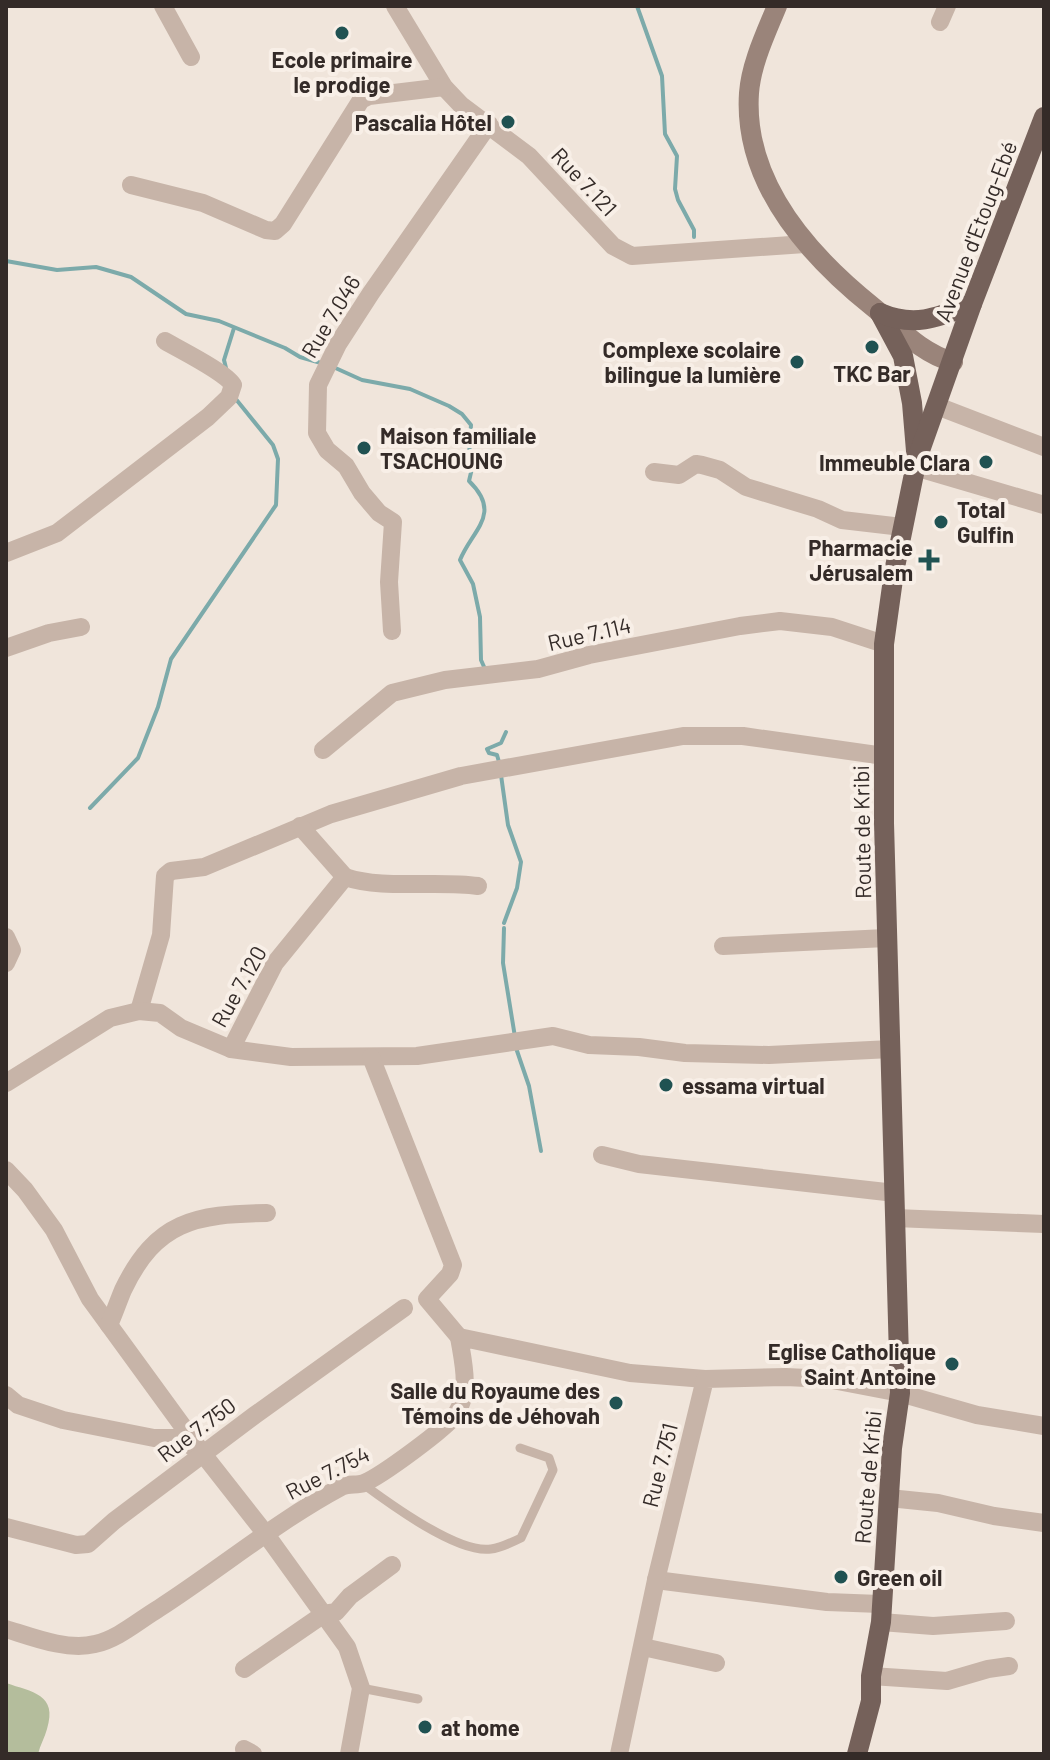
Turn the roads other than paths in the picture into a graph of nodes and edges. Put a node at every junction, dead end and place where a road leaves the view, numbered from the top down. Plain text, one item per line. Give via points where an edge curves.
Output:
1 (163, 6) edge
2 (395, 6) edge
3 (777, 6) edge
4 (191, 57) dead end
5 (444, 87) junction
6 (1044, 117) edge
7 (489, 124) junction
8 (131, 185) dead end
9 (805, 244) junction
10 (972, 304) junction
11 (880, 313) junction
12 (165, 341) dead end
13 (953, 362) junction
14 (937, 406) junction
15 (1044, 447) edge
16 (916, 463) junction
17 (654, 472) dead end
18 (1044, 505) edge
19 (902, 527) junction
20 (6, 553) edge
21 (81, 627) dead end
22 (392, 631) dead end
23 (884, 644) junction
24 (6, 648) edge
25 (323, 750) dead end
26 (884, 756) junction
27 (300, 826) junction
28 (345, 877) junction
29 (478, 886) dead end
30 (6, 937) edge
31 (886, 938) junction
32 (723, 946) dead end
33 (6, 963) edge
34 (139, 1011) junction
35 (231, 1049) junction
36 (891, 1049) junction
37 (371, 1057) junction
38 (6, 1083) edge
39 (602, 1155) dead end
40 (6, 1170) edge
41 (895, 1193) junction
42 (267, 1213) dead end
43 (895, 1218) junction
44 (1044, 1224) edge
45 (404, 1308) dead end
46 (109, 1325) junction
47 (459, 1337) junction
48 (705, 1379) junction
49 (900, 1393) junction
50 (6, 1395) edge
51 (1044, 1426) edge
52 (520, 1448) dead end
53 (203, 1454) junction
54 (363, 1484) junction
55 (889, 1498) junction
56 (1044, 1523) edge
57 (6, 1527) edge
58 (265, 1533) junction
59 (392, 1565) dead end
60 (656, 1580) junction
61 (880, 1613) junction
62 (324, 1614) junction
63 (1006, 1621) dead end
64 (6, 1629) edge
65 (643, 1647) junction
66 (716, 1663) dead end
67 (1009, 1666) dead end
68 (244, 1669) dead end
69 (871, 1676) junction
70 (361, 1688) junction
71 (418, 1699) dead end
72 (349, 1754) edge
73 (619, 1754) edge
74 (857, 1754) edge

1 - 4 street
2 - 5 street, Rue 7.121
3 - 9 main road via 762,42 749,111 769,187
5 - 7 street, Rue 7.121
5 - 8 street via 361,100 275,231 203,203
6 - 10 main road, Avenue d'Etoug-Ebé
7 - 9 street, Rue 7.121 via 529,156 613,246 632,256
7 - 22 street, Rue 7.046 via 371,293 318,385 317,433 379,513 393,522
9 - 11 main road
10 - 11 main road via 915,321
10 - 13 main road, Avenue d'Etoug-Ebé
11 - 13 main road via 921,348
11 - 16 main road via 909,377
12 - 20 street via 225,373 233,385 229,397 57,533
13 - 14 main road, Route de Kribi
14 - 15 street
14 - 16 main road, Route de Kribi
16 - 18 street
16 - 19 main road, Route de Kribi
17 - 19 street via 679,475 702,465 746,487 842,520
19 - 23 main road, Route de Kribi
21 - 24 street
23 - 25 street, Rue 7.114 via 832,627 780,621 538,669 445,680 392,693
23 - 26 main road, Route de Kribi
26 - 27 street via 752,736 692,736 461,776
26 - 31 main road, Route de Kribi
27 - 28 street
27 - 34 street via 212,865 165,876 161,935
28 - 29 street via 369,883
28 - 35 street, Rue 7.120 via 275,963
30 - 33 street via 12,950
31 - 32 street
31 - 36 main road, Route de Kribi
34 - 35 street, Rue 7.120 via 160,1013
34 - 38 street via 110,1018
35 - 37 street via 291,1057
36 - 37 street via 685,1053 589,1045 553,1036 417,1056
36 - 41 main road, Route de Kribi
37 - 47 street via 453,1265 427,1299
39 - 41 street via 639,1164
40 - 46 street via 54,1230
41 - 43 main road, Route de Kribi
42 - 46 street via 191,1220 170,1230 149,1250
43 - 44 street
43 - 49 main road, Route de Kribi
45 - 53 street, Rue 7.750
46 - 53 street
47 - 48 street via 630,1373
47 - 54 street, Rue 7.754 via 465,1375 459,1411 433,1437
48 - 49 street via 814,1378
48 - 60 street, Rue 7.751
49 - 51 street via 977,1415
49 - 55 main road, Route de Kribi
50 - 53 street via 18,1405 63,1420 154,1438 181,1438
52 - 54 lane via 549,1458 553,1470 521,1538 491,1549 465,1547
53 - 57 street, Rue 7.750 via 88,1544
53 - 58 street
54 - 58 street, Rue 7.754 via 346,1485
55 - 56 street
55 - 61 main road, Route de Kribi
58 - 62 street
58 - 64 street, Rue 7.754 via 110,1639 73,1647
59 - 62 street via 336,1612
60 - 61 street
60 - 65 street, Rue 7.751
61 - 63 street via 933,1626
61 - 69 main road, Route de Kribi
62 - 68 street
62 - 70 street via 347,1647
65 - 66 street
65 - 73 street, Rue 7.751
67 - 69 street via 947,1681
69 - 74 main road, Route de Kribi via 871,1701
70 - 71 lane
70 - 72 street

